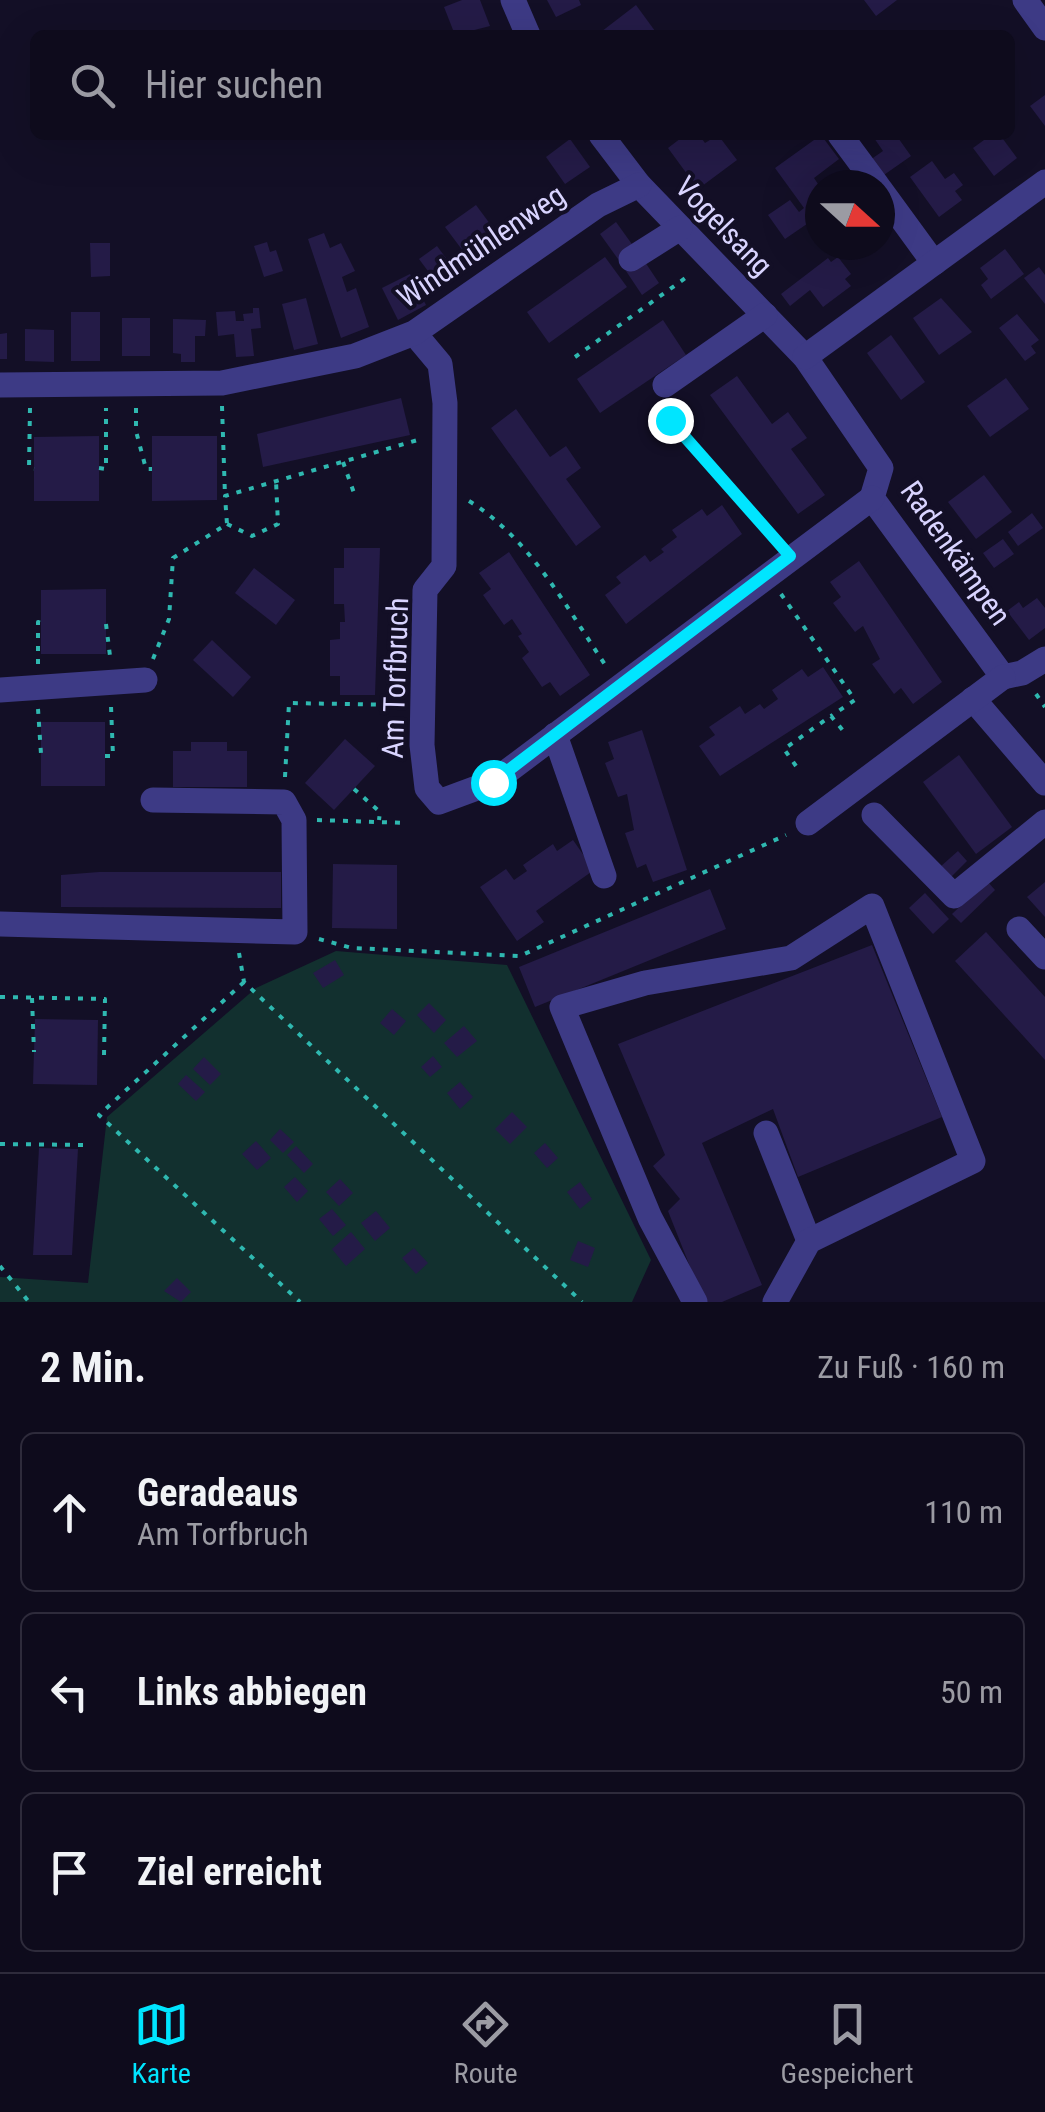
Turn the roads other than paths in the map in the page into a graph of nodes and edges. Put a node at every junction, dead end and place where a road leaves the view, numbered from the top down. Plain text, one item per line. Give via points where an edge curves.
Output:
1 (513, 0) edge
2 (1024, 0) edge
3 (1045, 28) edge
4 (526, 30) edge
5 (606, 140) edge
6 (844, 140) edge
7 (866, 170) edge
8 (1045, 182) edge
9 (639, 185) junction
10 (895, 210) edge
11 (680, 228) junction
12 (630, 259) dead end
13 (934, 262) junction
14 (764, 315) junction
15 (414, 333) junction
16 (805, 356) junction
17 (0, 385) edge
18 (665, 385) dead end
19 (872, 498) junction
20 (1045, 659) edge
21 (1003, 677) junction
22 (145, 680) road end
23 (0, 690) edge
24 (973, 699) junction
25 (555, 735) junction
26 (1045, 784) edge
27 (153, 800) dead end
28 (874, 815) dead end
29 (1045, 822) edge
30 (808, 823) road end
31 (604, 876) dead end
32 (0, 924) edge
33 (1019, 929) dead end
34 (1045, 957) edge
35 (766, 1133) dead end
36 (808, 1241) junction
37 (695, 1302) edge
38 (775, 1302) edge

1 - 4 street
2 - 3 street
5 - 9 street, Vogelsang
6 - 7 street
8 - 13 street
9 - 11 street, Vogelsang
9 - 15 street, Windmühlenweg via 598,205
10 - 13 street
11 - 12 street
11 - 14 street, Vogelsang
13 - 16 street
14 - 16 street, Vogelsang
14 - 18 street
15 - 17 street, Windmühlenweg via 356,356 222,383
15 - 25 street, Am Torfbruch via 440,364 444,432 444,566 426,590 426,788 439,802 493,782
16 - 19 street, Radenkämpen via 881,468
19 - 21 street, Radenkämpen
19 - 25 street, Am Torfbruch
20 - 21 street
21 - 24 street
22 - 23 street
24 - 26 street
24 - 30 street
25 - 31 street
27 - 32 street via 289,811 295,932
28 - 29 street via 954,896
33 - 34 street
35 - 36 street
36 - 37 street via 972,1161 872,906 791,958 645,983 562,1007 650,1218
36 - 38 street

